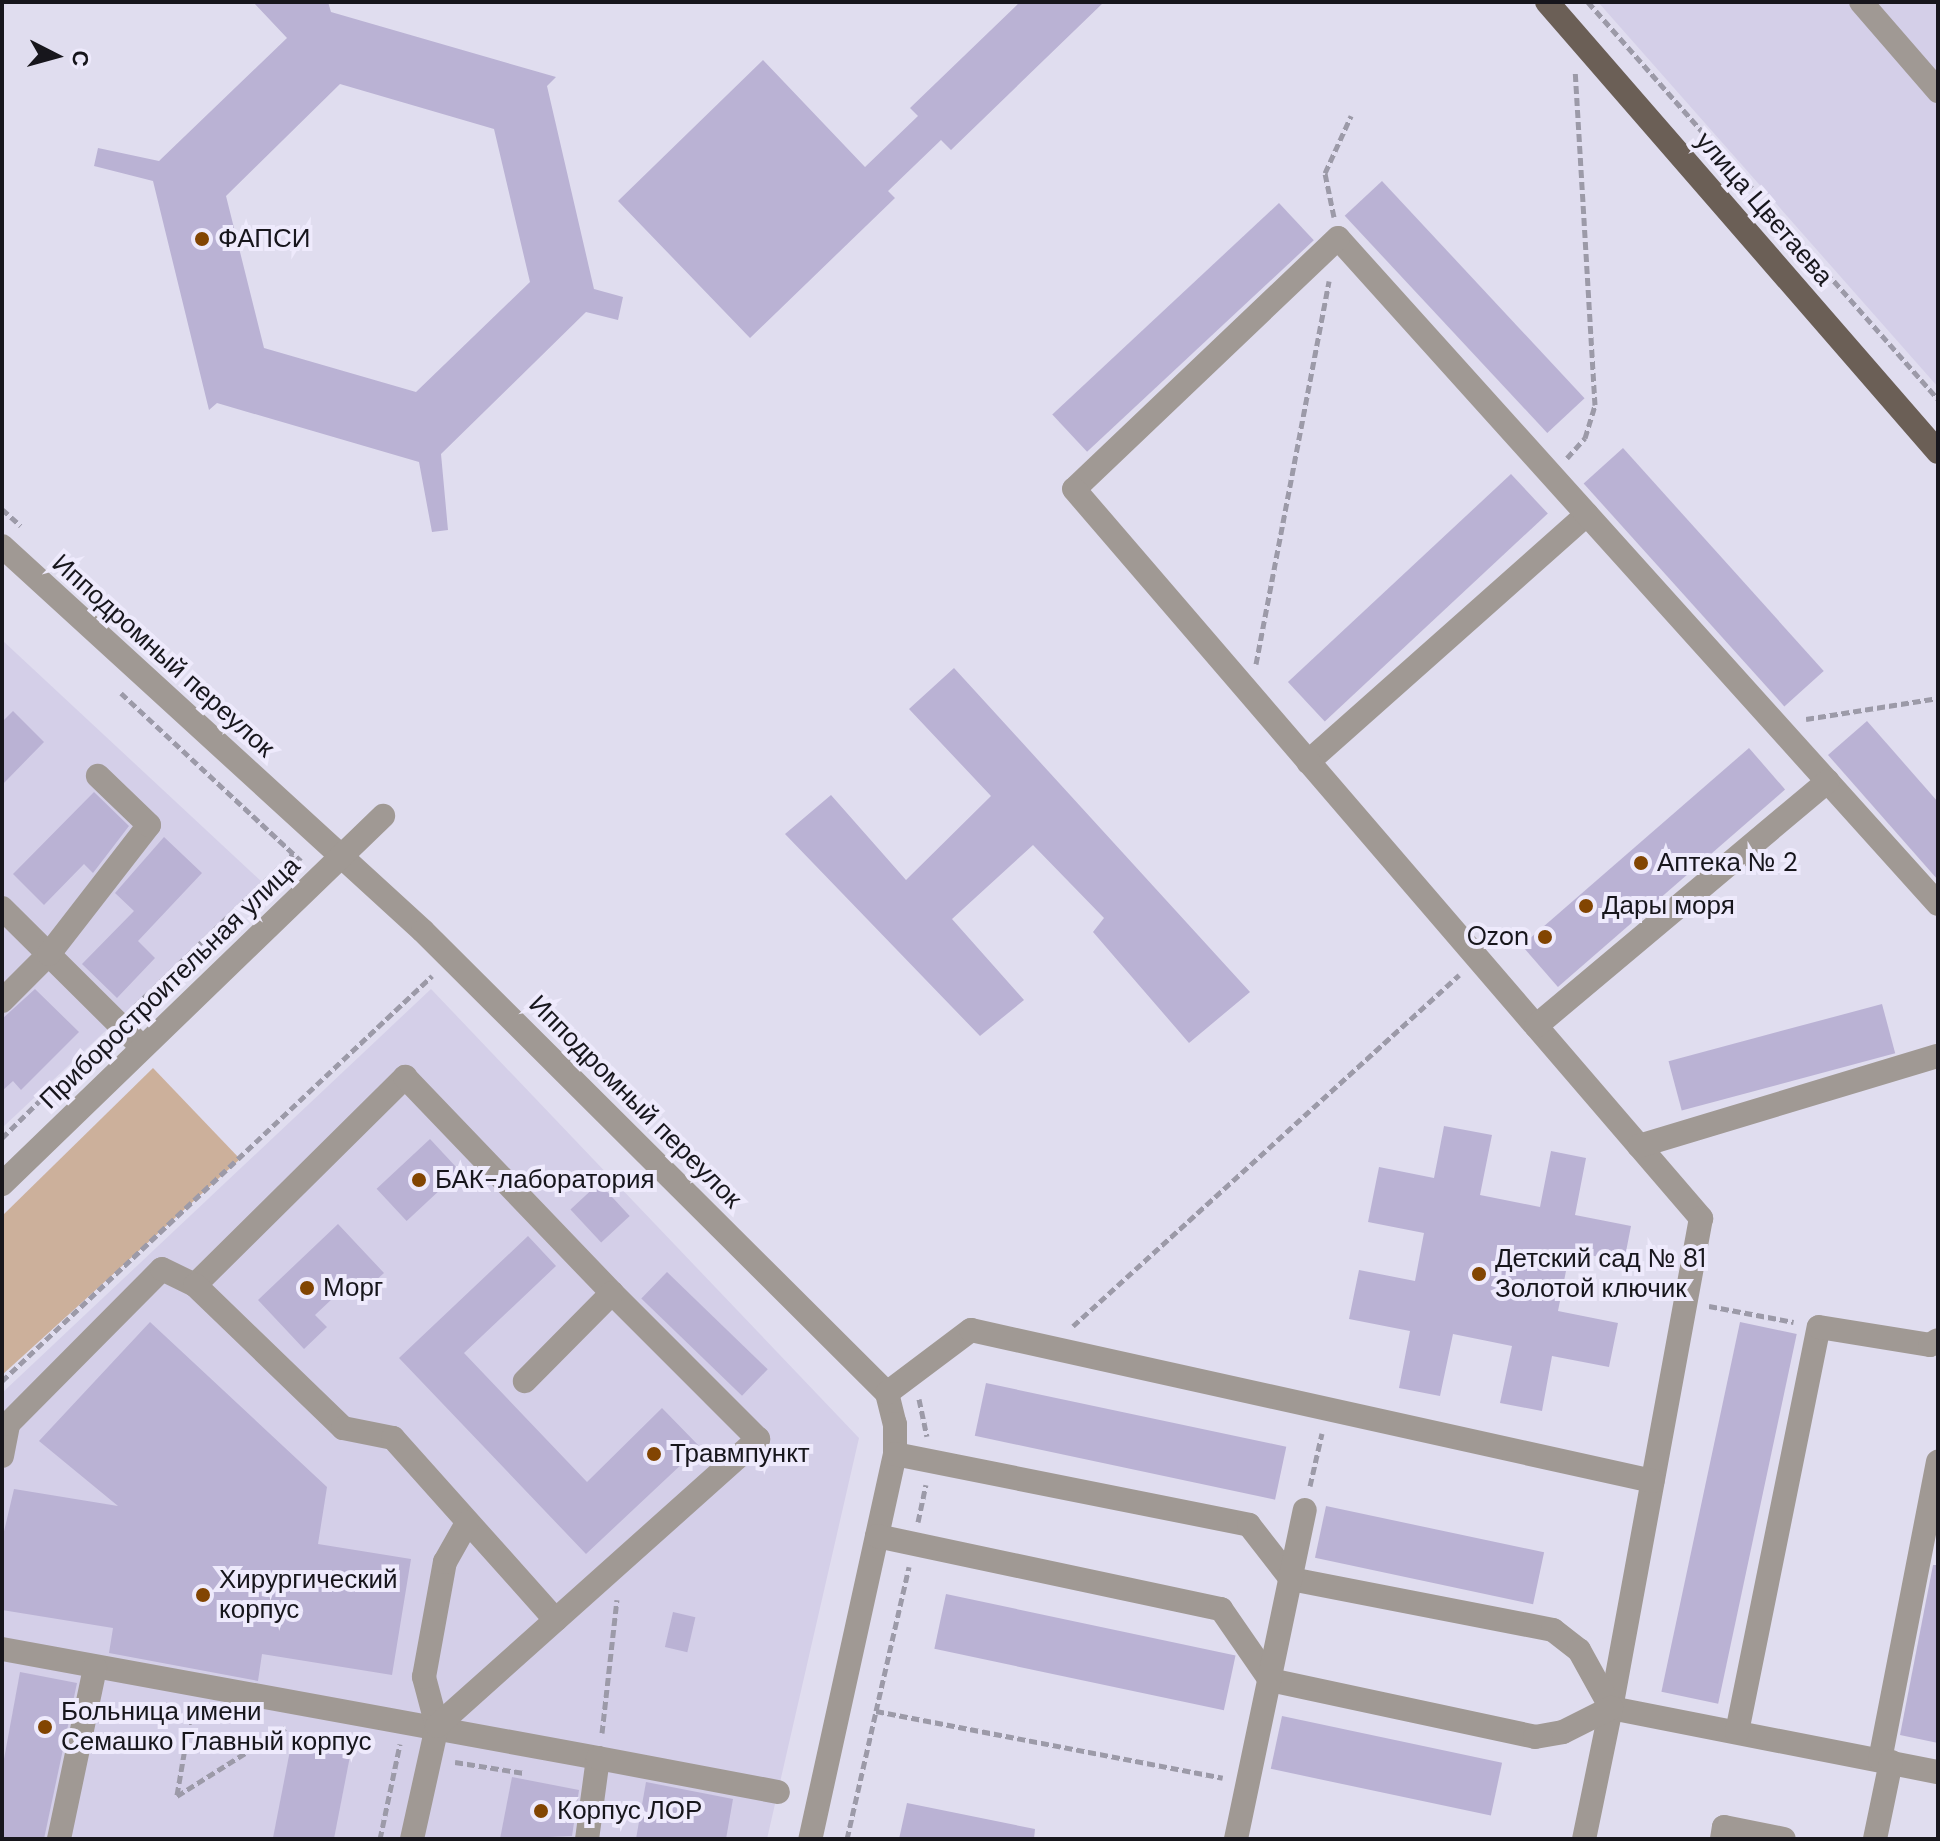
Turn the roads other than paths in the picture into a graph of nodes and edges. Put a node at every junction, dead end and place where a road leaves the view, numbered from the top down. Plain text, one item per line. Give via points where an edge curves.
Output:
1 (1547, 2) edge
2 (1861, 2) edge
3 (1938, 91) edge
4 (1938, 452) edge
5 (1587, 514) junction
6 (2, 546) edge
7 (1308, 762) junction
8 (98, 776) dead end
9 (1828, 781) junction
10 (383, 816) dead end
11 (342, 857) junction
12 (1938, 904) edge
13 (2, 908) edge
14 (49, 954) junction
15 (2, 1001) edge
16 (1536, 1026) junction
17 (142, 1047) junction
18 (1938, 1056) edge
19 (1639, 1146) junction
20 (2, 1184) edge
21 (195, 1285) junction
22 (612, 1293) junction
23 (1938, 1340) edge
24 (525, 1381) dead end
25 (887, 1393) junction
26 (895, 1454) junction
27 (2, 1456) edge
28 (1938, 1462) edge
29 (1652, 1481) junction
30 (1305, 1510) road end
31 (467, 1523) junction
32 (877, 1536) junction
33 (1291, 1579) junction
34 (556, 1620) junction
35 (2, 1649) edge
36 (95, 1668) junction
37 (1270, 1680) junction
38 (1611, 1708) junction
39 (437, 1726) junction
40 (1737, 1732) junction
41 (598, 1758) junction
42 (1885, 1761) junction
43 (1938, 1772) edge
44 (778, 1792) dead end
45 (59, 1839) edge
46 (412, 1839) edge
47 (587, 1839) edge
48 (810, 1839) edge
49 (1236, 1839) edge
50 (1584, 1839) edge
51 (1722, 1839) edge
52 (1784, 1839) edge
53 (1875, 1839) edge

1 - 4 main road, улица Цветаева
2 - 3 street
5 - 7 street
5 - 7 street via 1338,238 1074,489
5 - 9 street
6 - 11 street, Ипподромный переулок
7 - 16 street
8 - 14 street via 149,825
9 - 12 street
9 - 16 street
10 - 11 street, Приборостроительная улица
11 - 17 street, Приборостроительная улица
11 - 25 street, Ипподромный переулок via 461,968
13 - 14 street
14 - 15 street
14 - 17 street
16 - 19 street
17 - 20 street, Приборостроительная улица
18 - 19 street
19 - 29 street via 1701,1218
21 - 22 street via 405,1077
21 - 27 street via 162,1269 8,1424
21 - 31 street via 343,1428 393,1438
22 - 24 street
22 - 34 street via 758,1439
23 - 40 street via 1930,1345 1819,1327
25 - 26 street
25 - 29 street via 971,1330
26 - 32 street
26 - 33 street via 1249,1525
28 - 42 street
29 - 38 street
30 - 33 street
31 - 34 street
31 - 39 street via 445,1562 424,1677
32 - 37 street via 1221,1609
32 - 48 street
33 - 37 street
33 - 38 street via 1553,1630 1579,1650
34 - 39 street
35 - 36 street
36 - 39 street
36 - 45 street
37 - 38 street via 1535,1737 1563,1732
37 - 49 street
38 - 40 street
38 - 50 street
39 - 41 street
39 - 46 street
40 - 42 street
41 - 44 street
41 - 47 street
42 - 43 street
42 - 53 street
51 - 52 street via 1724,1827

